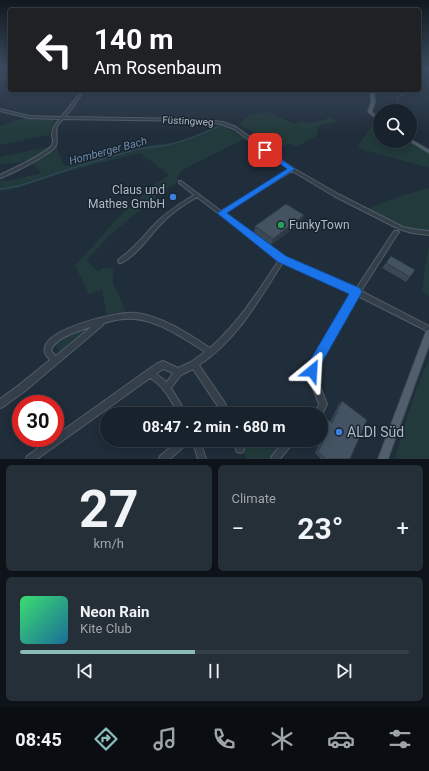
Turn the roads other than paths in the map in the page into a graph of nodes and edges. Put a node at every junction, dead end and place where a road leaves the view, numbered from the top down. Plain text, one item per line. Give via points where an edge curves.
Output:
1 (82, 92) edge
2 (372, 92) edge
3 (0, 110) edge
4 (373, 116) edge
5 (61, 117) junction
6 (417, 144) edge
7 (429, 152) edge
8 (292, 169) junction
9 (0, 177) edge
10 (180, 182) dead end
11 (197, 195) junction
12 (221, 213) junction
13 (396, 232) dead end
14 (429, 233) edge
15 (282, 259) junction
16 (121, 261) dead end
17 (356, 292) junction
18 (103, 321) junction
19 (429, 329) edge
20 (429, 334) edge
21 (210, 352) junction
22 (55, 360) junction
23 (194, 365) junction
24 (178, 372) junction
25 (149, 374) junction
26 (167, 388) junction
27 (0, 404) edge
28 (178, 407) edge
29 (222, 407) edge
30 (322, 407) edge
31 (177, 447) edge
32 (198, 447) edge
33 (284, 447) edge
34 (30, 459) edge
35 (163, 459) edge
36 (202, 459) edge
37 (275, 459) edge
38 (383, 459) edge

1 - 5 street
2 - 4 main road via 370,112
3 - 5 street, Füstingweg via 25,117
5 - 8 street, Füstingweg via 196,120 222,123 235,128
5 - 9 street via 55,129 54,147
6 - 7 main road
8 - 12 street
8 - 14 street, Füstingweg via 401,228
10 - 11 street
11 - 12 street
11 - 16 street via 179,205
12 - 15 street
13 - 17 street
15 - 17 street
15 - 21 street via 240,323
17 - 19 street
17 - 30 street via 313,366 313,379 323,404
18 - 21 street via 137,316 171,329
18 - 22 street
18 - 22 street via 74,329 56,338 48,347 48,352
20 - 38 main road
21 - 23 street
22 - 27 street
23 - 24 street
23 - 29 street
24 - 25 street via 163,365
24 - 26 street
25 - 26 street via 159,379
25 - 34 street
26 - 28 street
31 - 35 street
32 - 36 street
33 - 37 street

